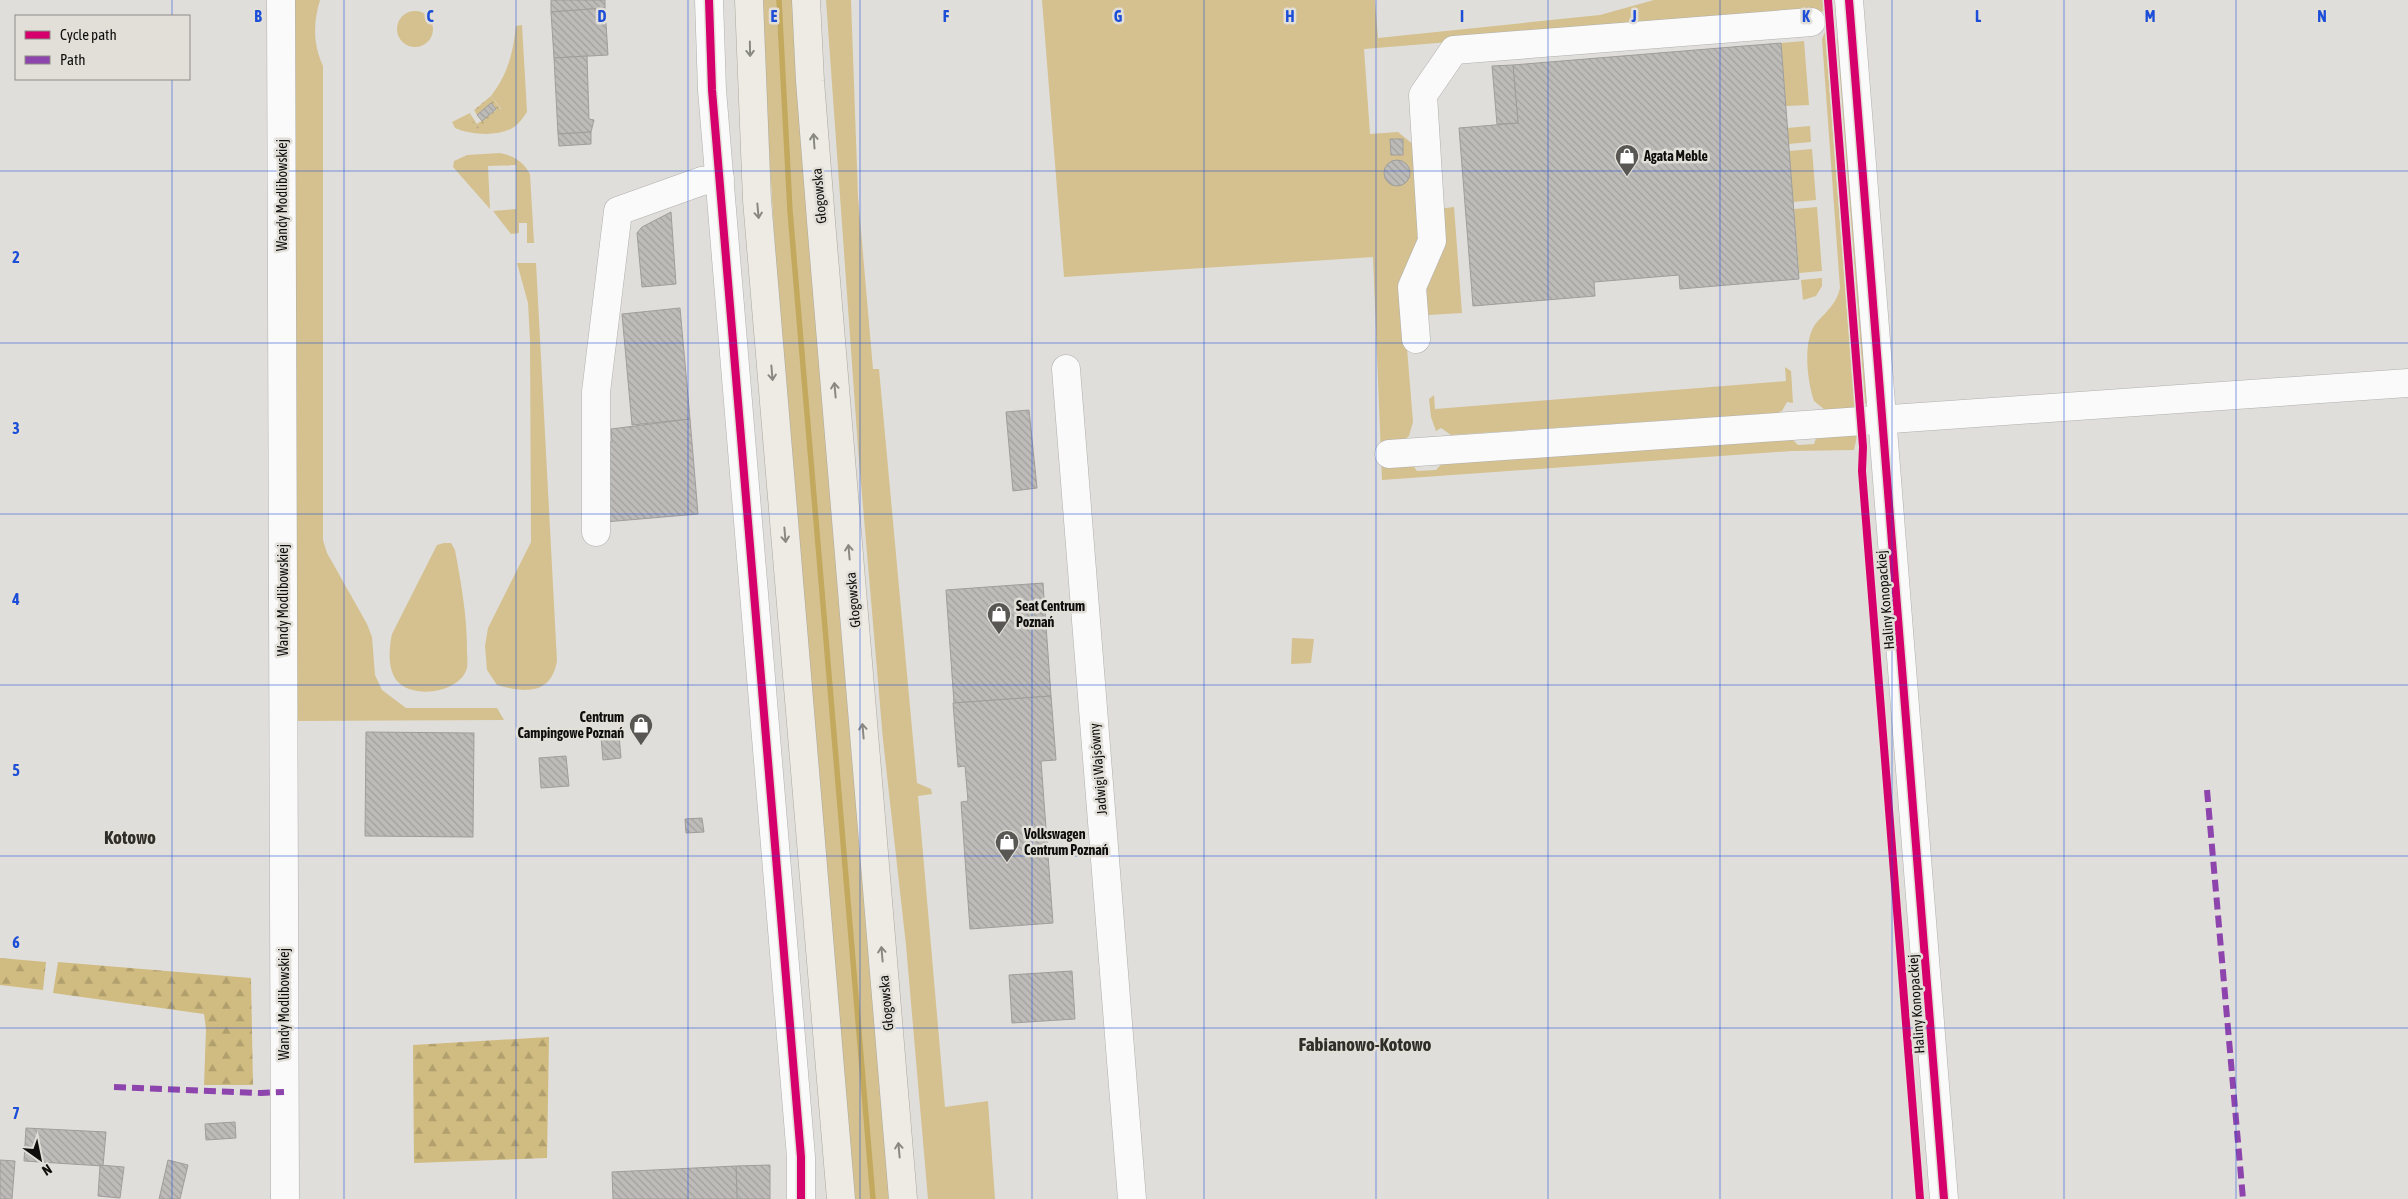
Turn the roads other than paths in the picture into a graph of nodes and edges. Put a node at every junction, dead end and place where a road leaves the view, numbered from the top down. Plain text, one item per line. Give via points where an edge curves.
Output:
1 (281, 0) edge
2 (709, 0) edge
3 (749, 0) edge
4 (806, 0) edge
5 (1849, 0) edge
6 (1811, 22) dead end
7 (720, 179) junction
8 (1416, 339) dead end
9 (1066, 369) dead end
10 (2408, 382) edge
11 (1883, 421) junction
12 (1389, 454) dead end
13 (596, 532) dead end
14 (285, 1199) edge
15 (801, 1199) edge
16 (841, 1199) edge
17 (903, 1199) edge
18 (1132, 1199) edge
19 (1944, 1199) edge

1 - 14 street, Wandy Modlibowskiej
2 - 7 street via 712,90
3 -> 16 main road via 757,200
17 -> 4 main road, Głogowska via 821,221
5 - 11 street, Haliny Konopackiej
6 - 8 street via 1454,50 1423,95 1432,241 1412,287
7 - 13 street via 702,181 618,211 596,392
7 - 15 street via 800,1147
9 - 18 street, Jadwigi Wajsówny
10 - 11 street
11 - 12 street
11 - 19 street, Haliny Konopackiej

